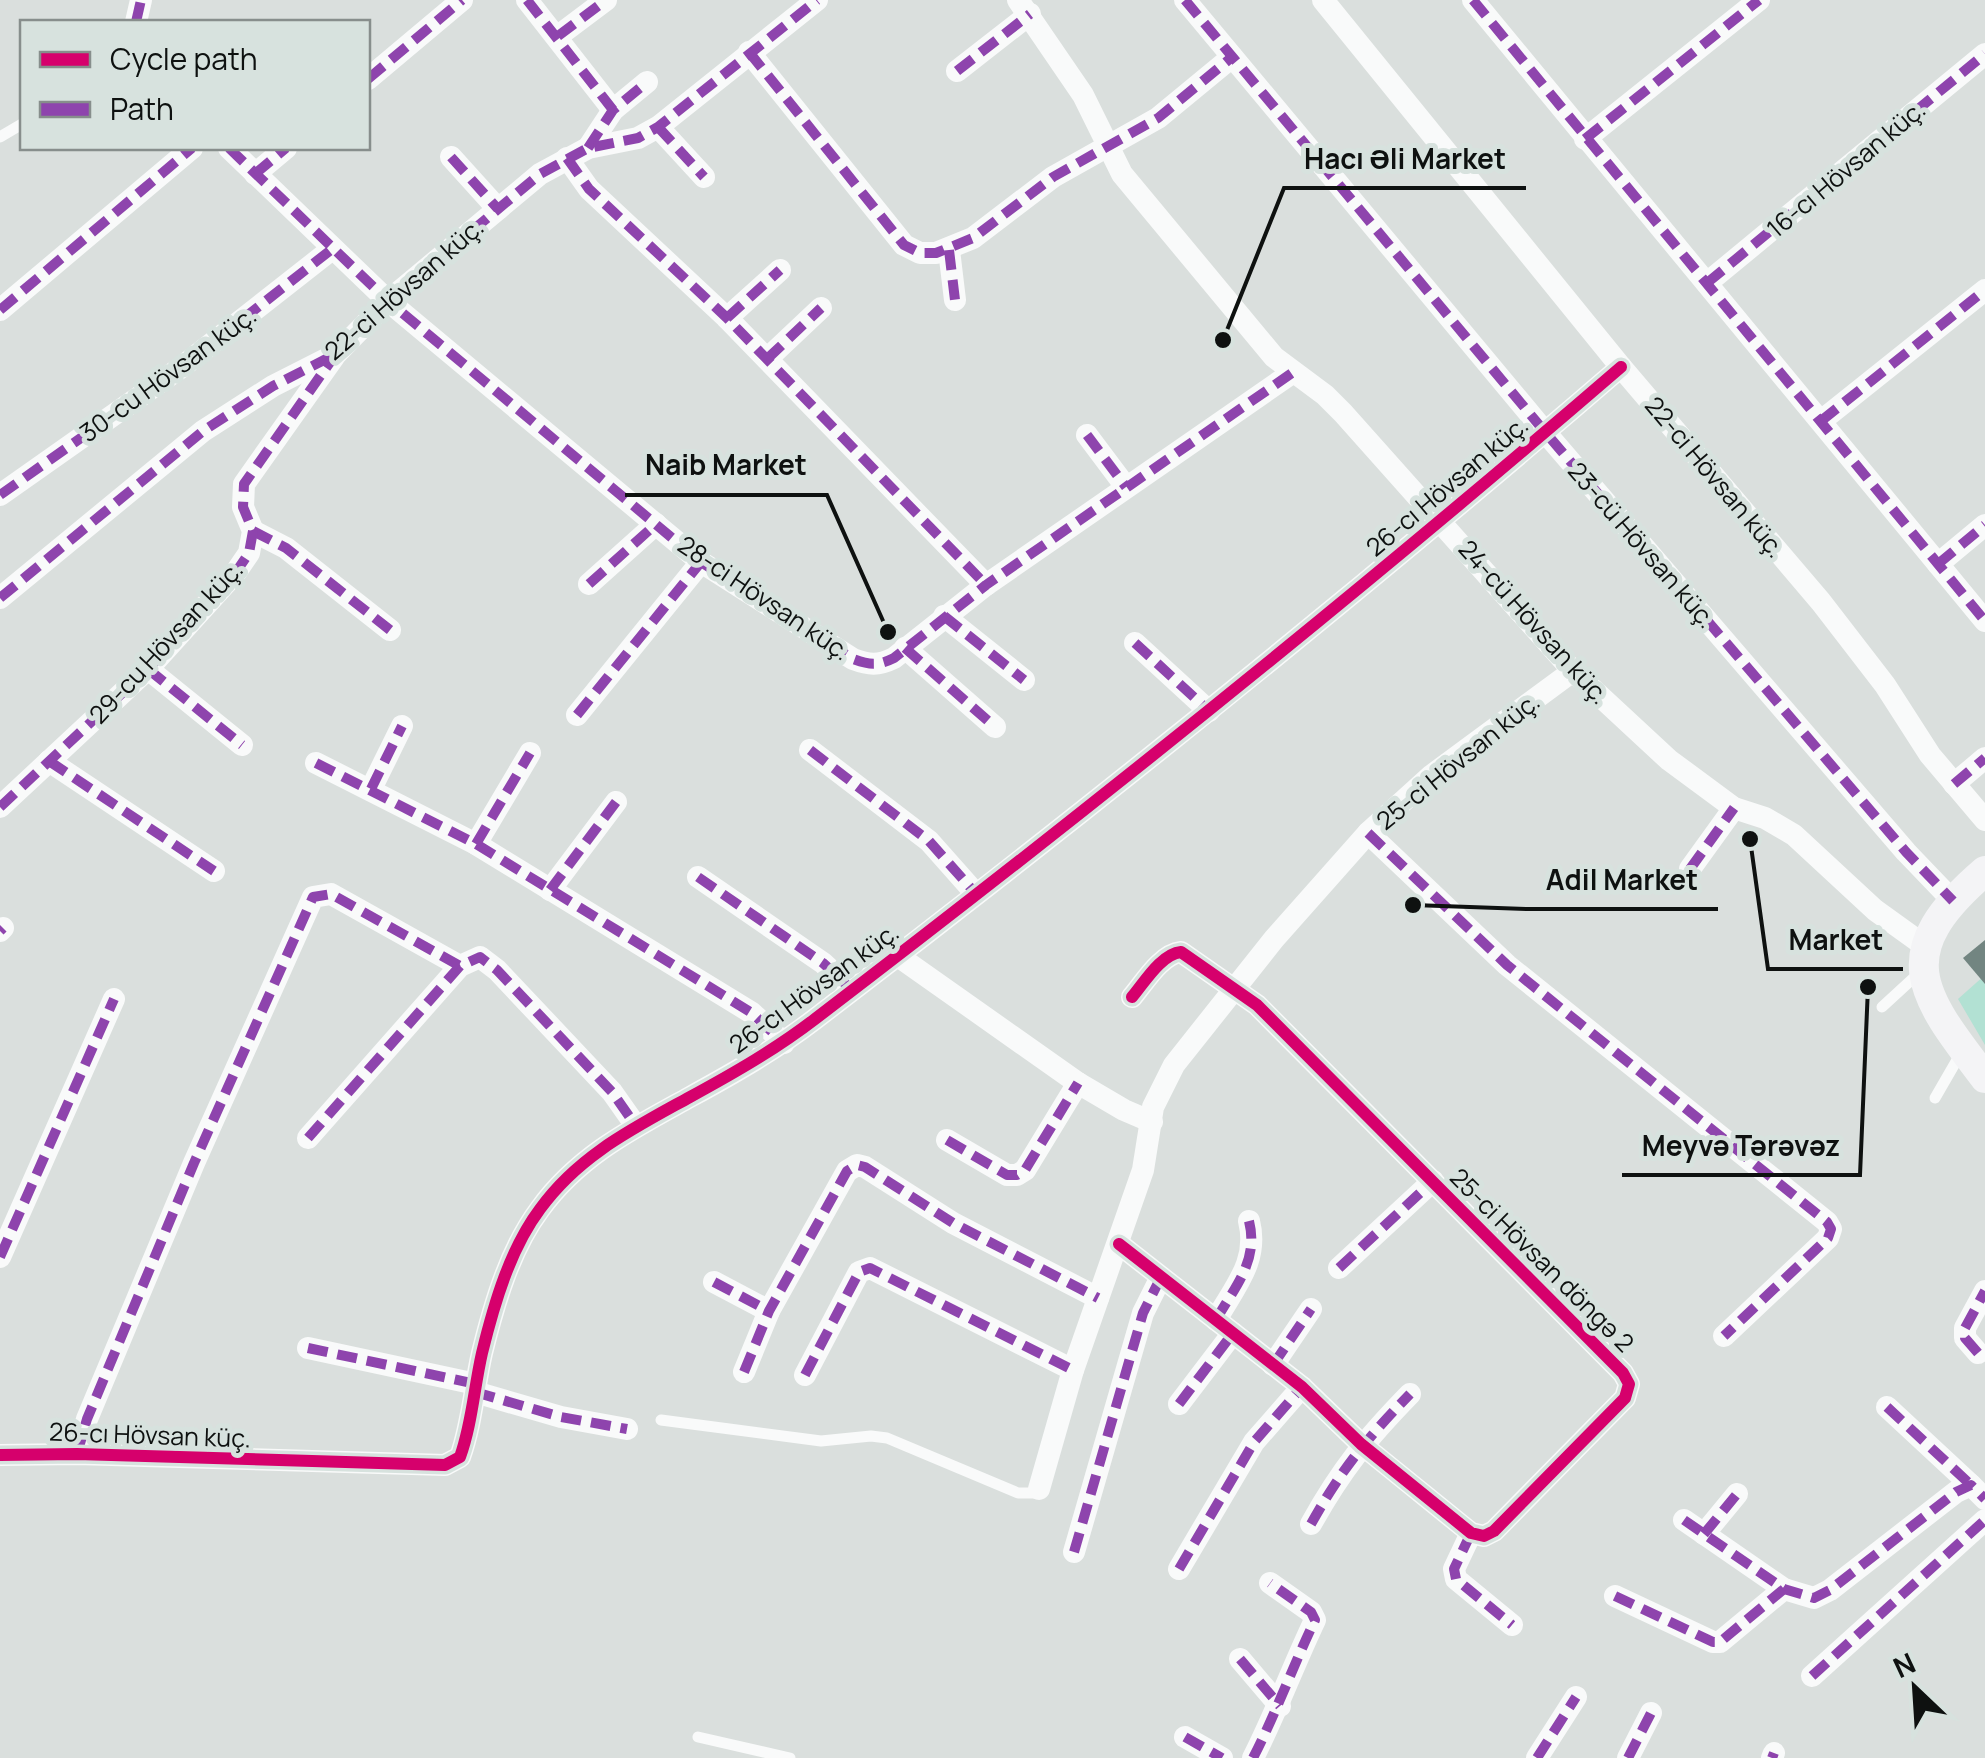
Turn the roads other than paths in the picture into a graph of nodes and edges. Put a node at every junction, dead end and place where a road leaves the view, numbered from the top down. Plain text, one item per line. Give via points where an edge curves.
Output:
1 (462, 0) edge
2 (528, 0) edge
3 (606, 0) edge
4 (816, 0) edge
5 (1185, 0) edge
6 (1324, 0) edge
7 (1759, 0) edge
8 (1478, 2) edge
9 (1024, 7) edge
10 (558, 36) junction
11 (749, 52) junction
12 (1985, 54) edge
13 (1232, 57) junction
14 (957, 71) dead end
15 (370, 77) edge
16 (647, 82) dead end
17 (613, 110) junction
18 (658, 127) junction
19 (1585, 138) junction
20 (1106, 147) junction
21 (190, 150) edge
22 (231, 150) edge
23 (284, 150) edge
24 (578, 153) junction
25 (452, 158) dead end
26 (255, 174) junction
27 (704, 176) dead end
28 (498, 209) junction
29 (332, 249) junction
30 (948, 250) junction
31 (780, 270) dead end
32 (1707, 284) junction
33 (1985, 290) edge
34 (955, 300) dead end
35 (388, 301) junction
36 (821, 308) dead end
37 (0, 310) edge
38 (727, 318) junction
39 (336, 354) junction
40 (767, 359) junction
41 (1621, 367) junction
42 (1292, 373) junction
43 (1821, 422) junction
44 (1545, 432) junction
45 (1086, 435) dead end
46 (1126, 487) junction
47 (0, 496) edge
48 (1442, 521) junction
49 (656, 524) junction
50 (1985, 525) edge
51 (253, 531) junction
52 (702, 562) junction
53 (1938, 564) junction
54 (588, 584) dead end
55 (986, 586) junction
56 (0, 598) edge
57 (944, 616) junction
58 (1985, 620) edge
59 (390, 630) dead end
60 (1135, 643) dead end
61 (905, 648) junction
62 (148, 669) junction
63 (1572, 671) junction
64 (1024, 680) dead end
65 (1209, 711) junction
66 (577, 715) dead end
67 (402, 726) dead end
68 (995, 727) dead end
69 (242, 745) dead end
70 (810, 750) dead end
71 (530, 753) dead end
72 (1985, 758) edge
73 (49, 761) junction
74 (316, 763) dead end
75 (1954, 784) junction
76 (370, 789) junction
77 (616, 802) dead end
78 (0, 807) edge
79 (1734, 808) junction
80 (1985, 820) edge
81 (1368, 834) junction
82 (476, 844) junction
83 (1690, 870) dead end
84 (214, 871) dead end
85 (1985, 871) edge
86 (698, 877) dead end
87 (550, 890) junction
88 (976, 894) junction
89 (1953, 901) junction
90 (898, 956) junction
91 (1924, 958) junction
92 (460, 966) junction
93 (1233, 988) junction
94 (852, 990) junction
95 (1132, 997) dead end
96 (114, 999) dead end
97 (1882, 1007) dead end
98 (784, 1042) junction
99 (1964, 1050) junction
100 (1985, 1078) edge
101 (1078, 1083) junction
102 (1935, 1098) dead end
103 (1152, 1122) junction
104 (636, 1126) junction
105 (308, 1138) dead end
106 (947, 1140) dead end
107 (1433, 1181) junction
108 (1248, 1221) dead end
109 (1119, 1244) junction
110 (0, 1257) edge
111 (1339, 1268) dead end
112 (1161, 1277) junction
113 (714, 1282) dead end
114 (1985, 1293) edge
115 (1098, 1298) junction
116 (1311, 1309) dead end
117 (769, 1311) junction
118 (1224, 1326) junction
119 (1724, 1336) dead end
120 (308, 1348) dead end
121 (1978, 1353) dead end
122 (1273, 1364) junction
123 (1073, 1370) junction
124 (744, 1372) dead end
125 (806, 1375) dead end
126 (1302, 1387) junction
127 (476, 1388) junction
128 (1410, 1394) dead end
129 (1179, 1404) dead end
130 (1888, 1407) dead end
131 (662, 1420) dead end
132 (627, 1429) dead end
133 (1362, 1444) junction
134 (77, 1454) junction
135 (0, 1455) edge
136 (1038, 1489) joint
137 (1978, 1492) edge
138 (1737, 1494) dead end
139 (1684, 1520) dead end
140 (1985, 1520) edge
141 (1311, 1524) dead end
142 (1471, 1534) junction
143 (1704, 1534) junction
144 (1074, 1552) dead end
145 (1179, 1569) dead end
146 (1270, 1583) dead end
147 (1784, 1589) junction
148 (1616, 1596) dead end
149 (1512, 1625) dead end
150 (1240, 1659) dead end
151 (1812, 1676) dead end
152 (1576, 1698) dead end
153 (1280, 1706) junction
154 (1651, 1714) dead end
155 (698, 1737) dead end
156 (1185, 1737) dead end
157 (790, 1758) edge
158 (1222, 1758) edge
159 (1253, 1758) edge
160 (1537, 1758) edge
161 (1628, 1758) edge

1 - 15 street
2 - 10 street
3 - 10 street
4 - 11 street, 22-ci Hövsan küç.
5 - 13 street, 23-cü Hövsan küç.
6 - 41 street, 22-ci Hövsan küç.
7 - 19 street
8 - 19 street
9 - 14 street
9 - 20 street, 24-cü Hövsan küç. via 1083,95
10 - 17 street
11 - 18 street, 22-ci Hövsan küç.
11 - 30 street via 904,245 936,254
12 - 32 street, 16-cı Hövsan küç.
13 - 20 street via 1158,118
13 - 44 street, 23-cü Hövsan küç.
16 - 17 street
17 - 24 street
18 - 24 street, 22-ci Hövsan küç.
18 - 27 street
19 - 32 street
20 - 30 street
20 - 42 street, 24-cü Hövsan küç.
21 - 37 street
22 - 26 street, 28-ci Hövsan küç.
23 - 26 street
24 - 28 street, 22-ci Hövsan küç.
24 - 38 street via 589,189
25 - 28 street
26 - 29 street, 28-ci Hövsan küç.
28 - 35 street, 22-ci Hövsan küç.
29 - 35 street, 28-ci Hövsan küç.
29 - 47 street, 30-cu Hövsan küç. via 184,366
30 - 34 street
31 - 38 street
32 - 43 street
33 - 43 street
35 - 39 street, 22-ci Hövsan küç.
35 - 49 street, 28-ci Hövsan küç.
36 - 40 street
38 - 40 street
39 - 51 street, 29-cu Hövsan küç. via 244,484 243,508
39 - 56 street, 22-ci Hövsan küç. via 203,431
40 - 55 street
41 - 44 street, 26-cı Hövsan küç.
41 - 75 street, 22-ci Hövsan küç. via 1822,602
42 - 46 street, 28-ci Hövsan küç.
42 - 48 street, 24-cü Hövsan küç. via 1325,395
43 - 53 street
44 - 48 street, 26-cı Hövsan küç.
44 - 89 street, 23-cü Hövsan küç.
45 - 46 street
46 - 55 street, 28-ci Hövsan küç.
48 - 63 street, 24-cü Hövsan küç.
48 - 65 street, 26-cı Hövsan küç.
49 - 52 street, 28-ci Hövsan küç.
49 - 54 street
50 - 53 street
51 - 59 street via 286,548
51 - 62 street, 29-cu Hövsan küç. via 250,553 236,572
52 - 61 street, 28-ci Hövsan küç. via 853,658 880,664
52 - 66 street
53 - 58 street
55 - 57 street, 28-ci Hövsan küç.
57 - 61 street, 28-ci Hövsan küç.
57 - 64 street
60 - 65 street
61 - 68 street
62 - 69 street
62 - 73 street, 29-cu Hövsan küç.
63 - 79 street, 24-cü Hövsan küç. via 1680,769
63 - 81 street, 25-ci Hövsan küç. via 1432,775
65 - 88 street, 26-cı Hövsan küç.
67 - 76 street
70 - 88 street via 929,841
71 - 82 street
72 - 75 street
73 - 78 street, 29-cu Hövsan küç.
73 - 84 street
74 - 76 street
75 - 80 street, 22-ci Hövsan küç.
76 - 82 street
77 - 87 street
79 - 83 street
79 - 91 street, 24-cü Hövsan küç. via 1794,835
81 - 93 street, 25-ci Hövsan küç.
81 - 119 street via 1507,965 1827,1222 1828,1238
82 - 87 street
85 - 89 main road
86 - 94 street
87 - 98 street via 752,1013
88 - 90 street, 26-cı Hövsan küç.
89 - 91 main road via 1934,926
90 - 94 street, 26-cı Hövsan küç.
90 - 101 street
91 - 97 lane
91 - 99 main road via 1932,1004
92 - 104 street via 480,957 498,970
92 - 105 street
92 - 134 street via 332,894 313,897 194,1163
93 - 95 street, 25-ci Hövsan döngə 2 via 1173,952
93 - 103 street, 25-ci Hövsan küç. via 1174,1065
93 - 107 street, 25-ci Hövsan döngə 2 via 1257,1004
94 - 98 street, 26-cı Hövsan küç.
96 - 110 street
98 - 104 street, 26-cı Hövsan küç.
99 - 100 main road
99 - 102 lane
101 - 103 street
101 - 106 street via 1017,1176
103 - 109 street, 25-ci Hövsan küç.
104 - 127 street, 26-cı Hövsan küç. via 562,1182 531,1222 506,1275
107 - 111 street
107 - 142 street, 25-ci Hövsan döngə 2 via 1629,1384 1624,1398 1494,1530
108 - 118 street via 1252,1257
109 - 112 street
109 - 115 street, 25-ci Hövsan küç.
112 - 118 street
112 - 144 street via 1143,1313
113 - 117 street
114 - 121 street via 1965,1328
115 - 117 street via 857,1166 847,1172
115 - 123 street, 25-ci Hövsan küç.
116 - 122 street
117 - 124 street
118 - 122 street
118 - 129 street
120 - 127 street
122 - 126 street
123 - 125 street via 870,1268 859,1272
123 - 136 street, 25-ci Hövsan küç.
126 - 133 street
126 - 145 street via 1254,1442
127 - 132 street via 561,1417
127 - 134 street, 26-cı Hövsan küç. via 460,1457 445,1465
128 - 133 street
130 - 137 street
131 - 136 lane via 820,1441 887,1438 1018,1492
133 - 141 street
133 - 142 street
134 - 135 street, 26-cı Hövsan küç.
137 - 147 street via 1956,1492 1814,1598
138 - 143 street
139 - 143 street
140 - 151 street
142 - 149 street via 1454,1569 1456,1579
143 - 147 street
146 - 153 street via 1315,1620
147 - 148 street via 1720,1642
150 - 153 street
152 - 160 street
153 - 159 street
154 - 161 street
155 - 157 lane
156 - 158 street

